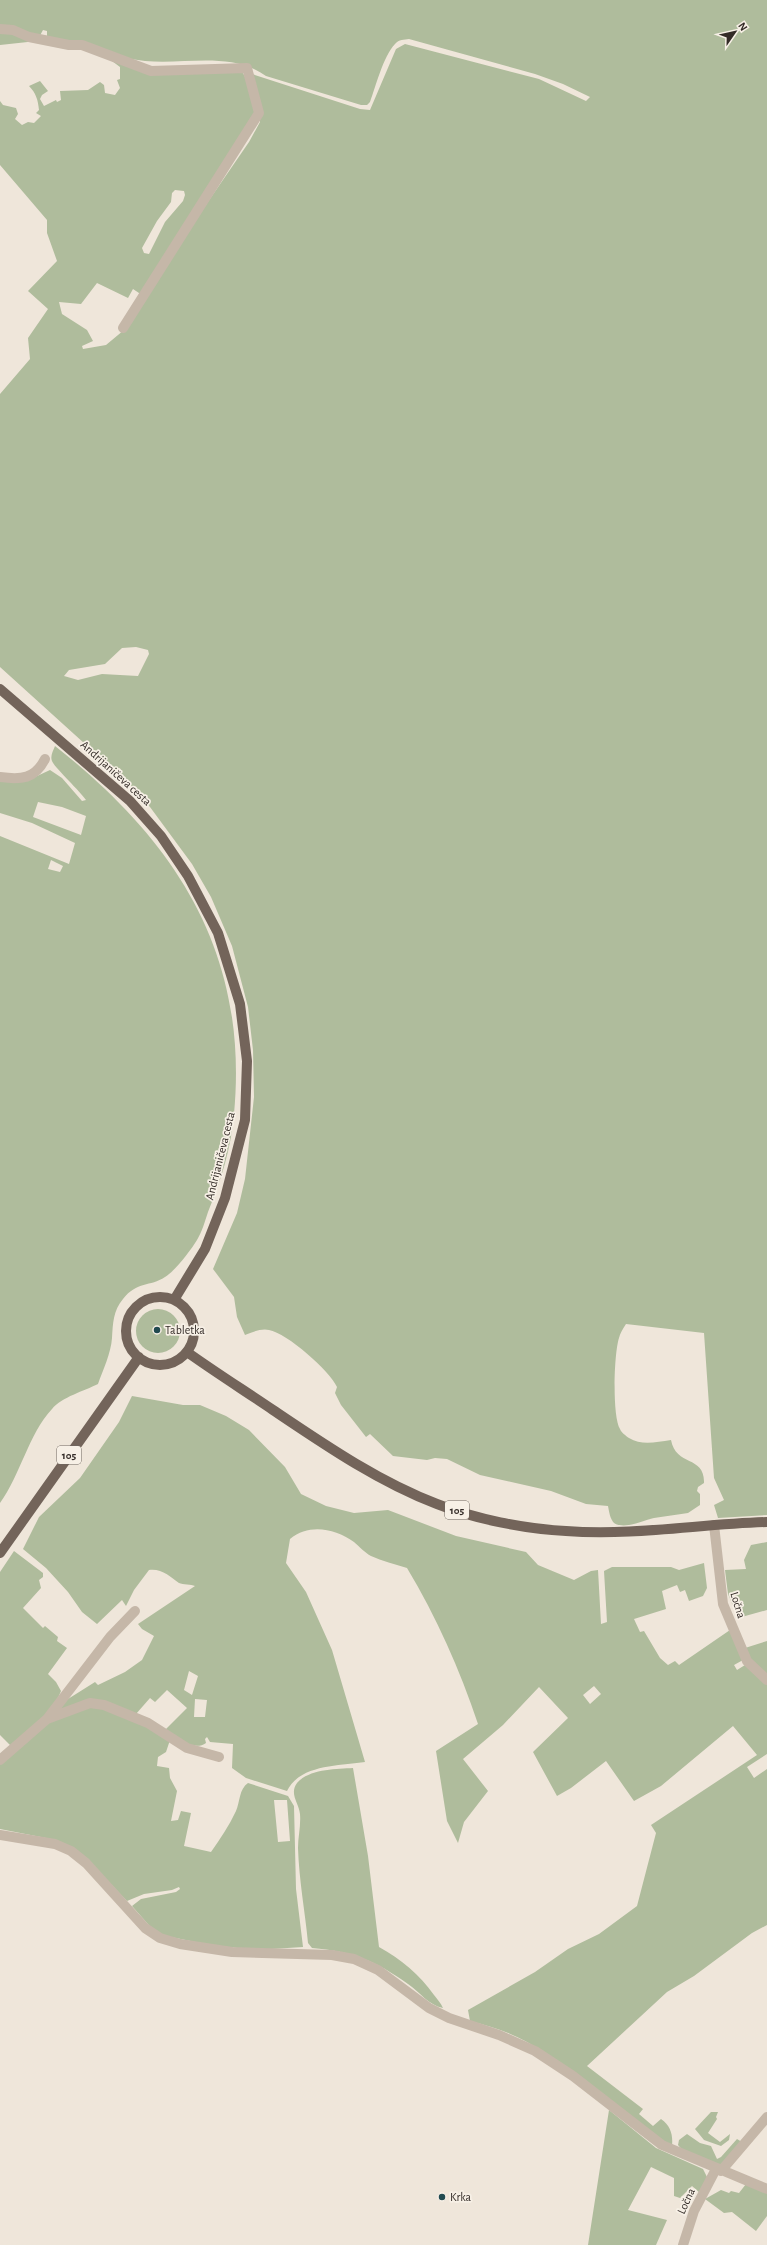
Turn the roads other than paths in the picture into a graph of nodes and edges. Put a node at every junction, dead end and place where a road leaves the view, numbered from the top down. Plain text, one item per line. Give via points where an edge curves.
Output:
1 (0, 29) edge
2 (123, 328) dead end
3 (0, 689) edge
4 (45, 759) dead end
5 (0, 777) edge
6 (174, 1300) junction
7 (187, 1352) junction
8 (139, 1357) junction
9 (767, 1522) edge
10 (714, 1525) junction
11 (0, 1552) edge
12 (135, 1611) dead end
13 (767, 1680) edge
14 (47, 1719) junction
15 (219, 1757) dead end
16 (0, 1760) edge
17 (0, 1835) edge
18 (767, 2117) edge
19 (718, 2170) junction
20 (767, 2189) edge
21 (683, 2245) edge

1 - 2 street via 69,45 82,44 152,71 247,68 259,113
3 - 6 main road, Andrijaničeva cesta via 130,801 162,836 188,876 218,933 240,1004 246,1061 245,1120 222,1205 205,1249
4 - 5 street via 33,775 15,780
6 - 7 main road via 183,1305 193,1323 193,1338
6 - 8 main road via 158,1298 143,1302 129,1318 126,1328 128,1339
7 - 8 main road via 174,1362 159,1365 148,1363
7 - 10 main road, 105 via 315,1439 379,1477 437,1504 501,1522 567,1532 642,1532
8 - 11 main road, 105
9 - 10 main road, 105
10 - 13 street, Ločna via 723,1604 747,1661
12 - 14 street via 110,1637
14 - 15 street via 90,1702 104,1705 148,1723 187,1748
14 - 16 street
17 - 19 street via 55,1844 71,1851 91,1867 145,1928 168,1941 232,1952 332,1955 354,1959 378,1970 429,2008 448,2018 499,2035 535,2051 573,2076 662,2145
18 - 19 street, Ločna
19 - 20 street
19 - 21 street, Ločna via 694,2211

